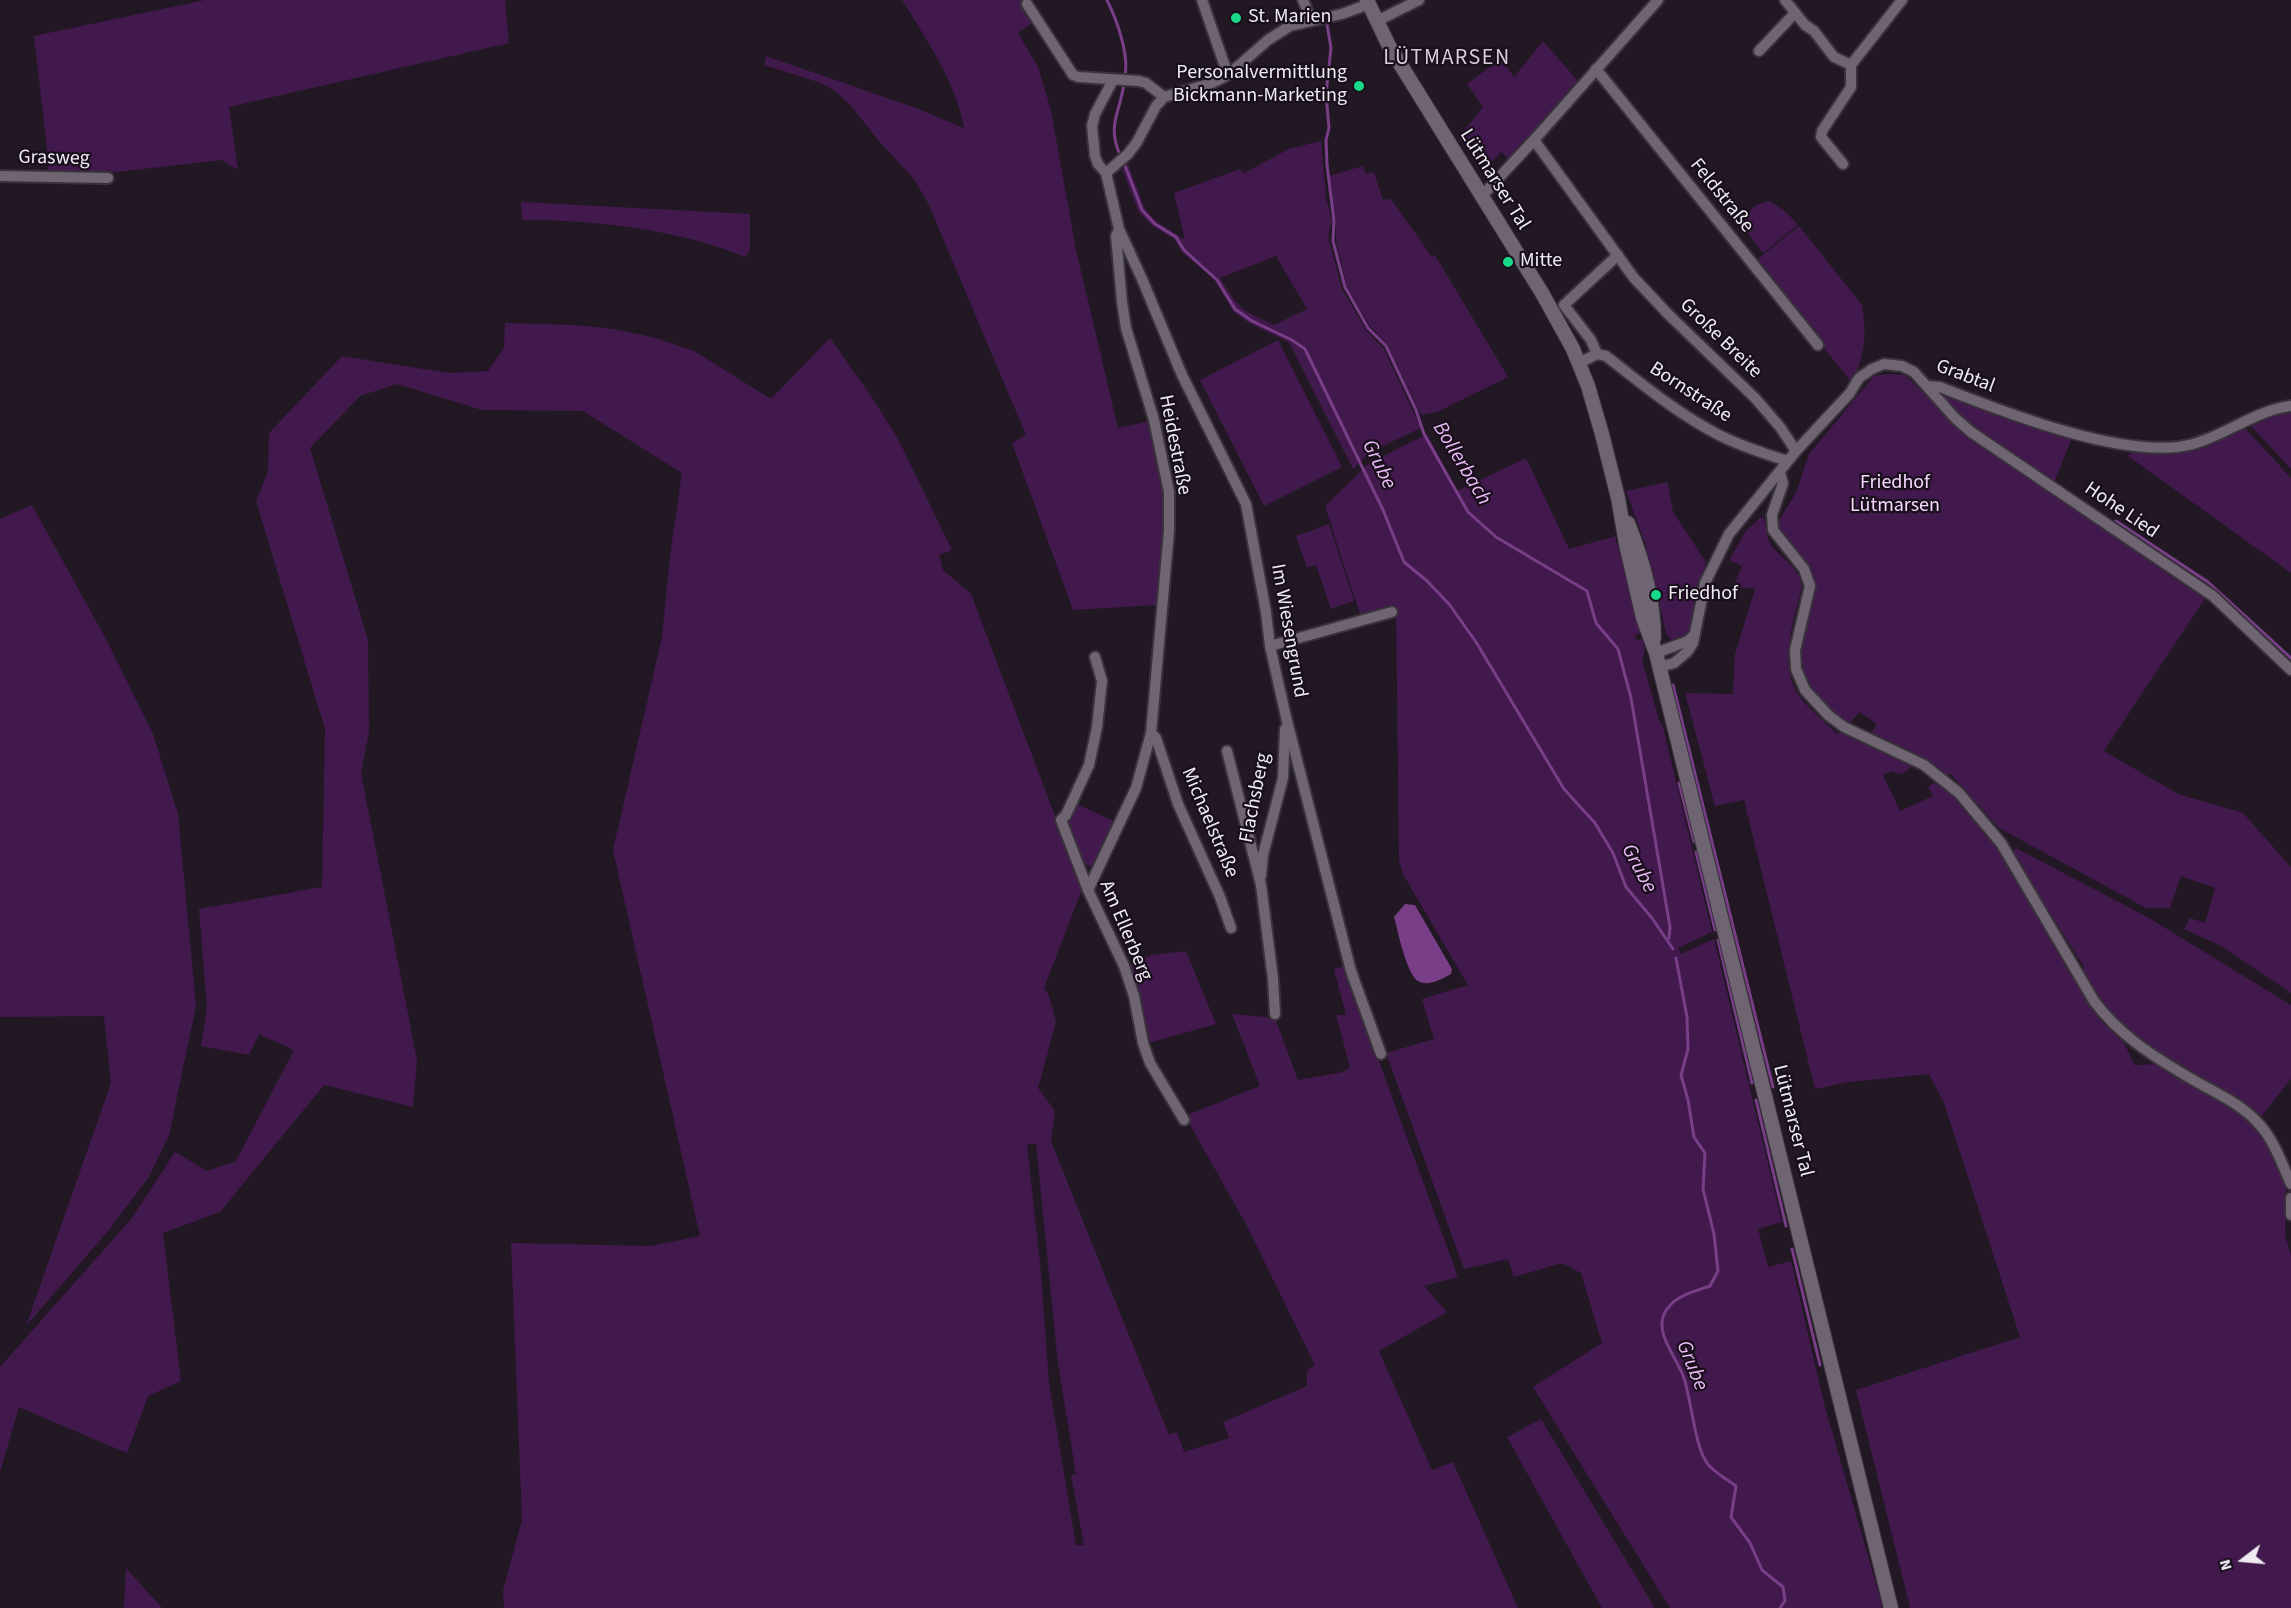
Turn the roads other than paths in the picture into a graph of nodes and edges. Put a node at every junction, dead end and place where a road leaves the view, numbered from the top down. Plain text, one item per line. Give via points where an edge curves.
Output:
1 (1202, 0) edge
2 (1303, 0) edge
3 (1419, 0) edge
4 (1658, 0) edge
5 (1785, 0) edge
6 (1368, 2) edge
7 (1896, 3) edge
8 (1027, 4) dead end
9 (1795, 12) junction
10 (1311, 20) junction
11 (1377, 21) junction
12 (1759, 51) dead end
13 (1851, 65) junction
14 (1596, 69) junction
15 (1228, 75) junction
16 (1116, 80) junction
17 (1164, 97) junction
18 (1534, 140) junction
19 (1843, 164) dead end
20 (1106, 173) junction
21 (0, 176) edge
22 (108, 178) dead end
23 (1481, 197) junction
24 (1119, 229) junction
25 (1618, 255) junction
26 (1818, 345) dead end
27 (1597, 354) junction
28 (1579, 363) junction
29 (1927, 386) junction
30 (2291, 406) edge
31 (1796, 451) junction
32 (1788, 461) junction
33 (1780, 473) junction
34 (1392, 612) dead end
35 (1695, 634) junction
36 (1270, 646) junction
37 (1655, 648) junction
38 (1095, 657) dead end
39 (1660, 667) junction
40 (2291, 670) edge
41 (1286, 717) junction
42 (1151, 733) junction
43 (1227, 751) dead end
44 (1261, 885) junction
45 (1088, 890) junction
46 (1231, 928) dead end
47 (1275, 1014) dead end
48 (1381, 1054) dead end
49 (1184, 1120) dead end
50 (2291, 1184) edge
51 (2291, 1198) edge
52 (2291, 1215) edge
53 (1892, 1608) edge

1 - 15 street
2 - 10 street
3 - 11 street
4 - 14 street
5 - 9 street
6 - 10 street via 1342,14
6 - 11 main road, Lütmarser Tal
7 - 13 street
8 - 16 street via 1073,75
9 - 12 street
9 - 13 street via 1834,57
10 - 15 street via 1290,26 1268,40
11 - 23 main road, Lütmarser Tal
13 - 19 street via 1851,87 1821,131 1821,137
14 - 18 street
14 - 26 street, Feldstraße
15 - 17 street
16 - 17 street via 1146,83
16 - 20 street, Heidestraße via 1092,126 1095,156
17 - 20 street via 1128,154
18 - 23 street
18 - 25 street, Große Breite
20 - 24 street, Heidestraße
21 - 22 street, Grasweg
23 - 28 main road, Lütmarser Tal
24 - 36 street, Im Wiesengrund via 1182,375 1246,504
24 - 42 street, Heidestraße via 1116,236 1126,328 1154,420 1169,492
25 - 27 street via 1564,305
25 - 31 street, Große Breite via 1669,315 1755,398
27 - 28 street
27 - 32 street, Bornstraße via 1606,356 1659,397 1718,434
28 - 37 main road, Lütmarser Tal via 1618,498 1636,541 1654,616
29 - 30 street, Grabtal via 1940,387 2015,416 2150,448 2192,445
29 - 31 street, Grabtal via 1902,366 1884,364 1872,369 1859,378
29 - 40 street, Hohe Lied via 1971,432 2213,596
31 - 32 street, Grabtal
32 - 33 street, Grabtal
33 - 35 street, Grabtal via 1729,534 1705,583
33 - 50 street via 1783,483 1772,515 1773,531 1804,568 1810,586 1795,650 1796,669 1805,690 1844,727 1924,765 1959,793 2001,843 2105,1016 2148,1052 2230,1100 2259,1123
34 - 36 street
35 - 37 street via 1688,640
35 - 39 street, Grabtal via 1687,652 1674,663
36 - 41 street, Im Wiesengrund
37 - 39 main road, Lütmarser Tal
38 - 45 street, Am Ellerberg via 1102,681 1089,765 1061,820
39 - 53 main road, Lütmarser Tal
41 - 44 street, Flachsberg via 1283,778 1263,855
41 - 48 street, Im Wiesengrund via 1351,971
42 - 45 street, Heidestraße via 1136,788
42 - 46 street, Michaelstraße
43 - 44 street, Flachsberg
44 - 47 street, Flachsberg
45 - 49 street, Am Ellerberg via 1124,966 1149,1063
51 - 52 street

